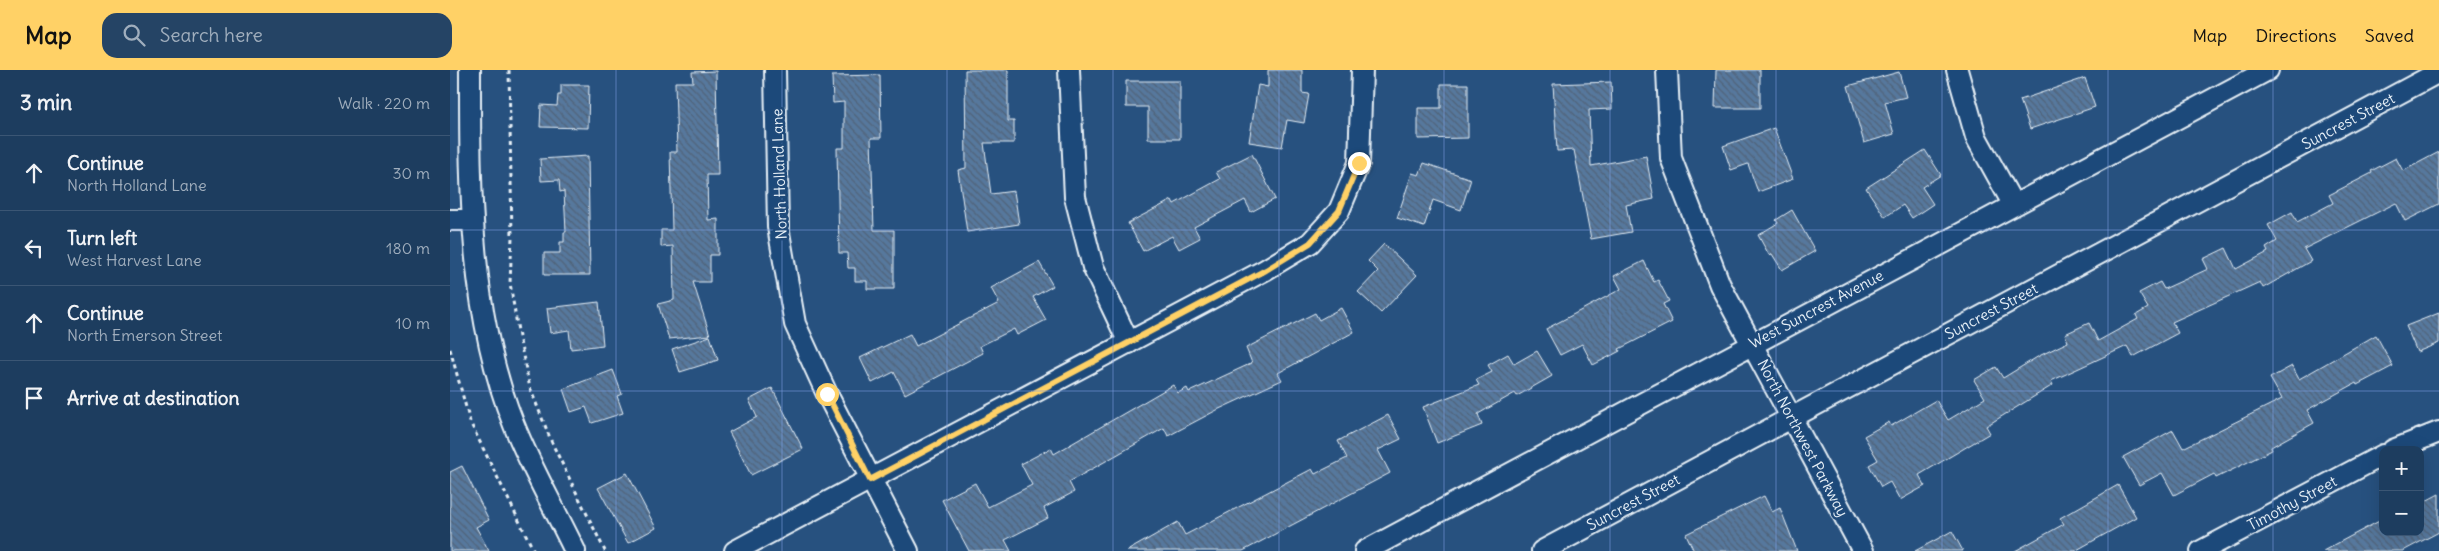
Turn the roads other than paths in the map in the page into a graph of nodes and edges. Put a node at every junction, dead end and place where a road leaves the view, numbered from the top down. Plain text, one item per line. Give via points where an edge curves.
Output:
1 (470, 70) edge
2 (775, 70) edge
3 (1068, 70) edge
4 (1362, 70) edge
5 (1667, 70) edge
6 (1957, 70) edge
7 (2268, 70) edge
8 (2439, 72) edge
9 (2013, 204) junction
10 (450, 220) edge
11 (472, 220) junction
12 (1129, 343) junction
13 (1752, 343) junction
14 (1792, 418) junction
15 (2439, 432) edge
16 (2403, 446) edge
17 (2379, 457) edge
18 (870, 480) junction
19 (575, 551) edge
20 (735, 551) edge
21 (908, 551) edge
22 (1365, 551) edge
23 (1542, 551) edge
24 (1863, 551) edge
25 (2201, 551) edge

1 - 11 street
2 - 18 street, North Holland Lane via 778,227 795,324
3 - 12 street via 1075,196 1093,266
4 - 12 street via 1359,163 1339,211 1310,243
5 - 13 street, North Northwest Parkway via 1671,158 1720,285
6 - 9 street via 1976,136
7 - 9 street, West Suncrest Avenue
8 - 14 street, Suncrest Street
9 - 13 street, West Suncrest Avenue
10 - 11 street
11 - 19 street via 478,280 492,355 514,425
12 - 18 street
13 - 14 street, North Northwest Parkway
13 - 22 street, West Suncrest Avenue
14 - 23 street, Suncrest Street
14 - 24 street, North Northwest Parkway
15 - 16 street
17 - 25 street, Timothy Street
18 - 20 street
18 - 21 street, North Holland Lane

